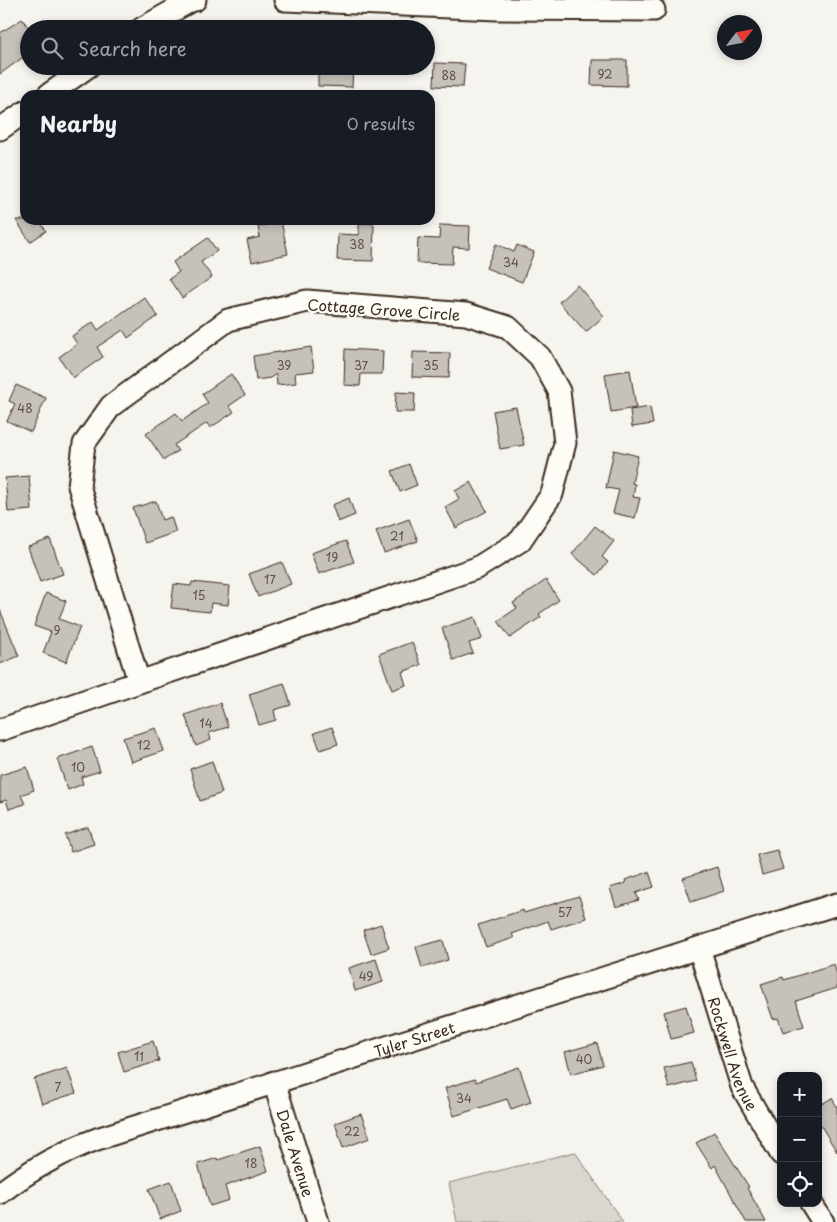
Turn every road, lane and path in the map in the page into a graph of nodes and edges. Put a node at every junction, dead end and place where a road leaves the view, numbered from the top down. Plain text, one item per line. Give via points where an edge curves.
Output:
1 (195, 0) edge
2 (285, 0) edge
3 (497, 5) edge
4 (654, 10) dead end
5 (156, 20) edge
6 (76, 75) edge
7 (55, 90) edge
8 (20, 115) edge
9 (0, 129) edge
10 (139, 682) junction
11 (0, 730) edge
12 (837, 904) edge
13 (700, 948) junction
14 (274, 1082) junction
15 (777, 1147) edge
16 (0, 1193) edge
17 (814, 1207) edge
18 (318, 1222) edge
19 (823, 1222) edge

1 - 5 street
2 - 3 street
3 - 4 street
6 - 7 street
8 - 9 street
10 - 10 street, Cottage Grove Circle via 477,568 520,541 552,494 565,443 559,391 540,357 508,327 466,314 307,301 228,320 111,406 84,444 79,486
10 - 11 street, Cottage Grove Circle
12 - 13 street, Tyler Street
13 - 14 street, Tyler Street
13 - 15 street, Rockwell Avenue via 742,1087
14 - 16 street, Tyler Street via 69,1150
14 - 18 street, Dale Avenue
17 - 19 street

